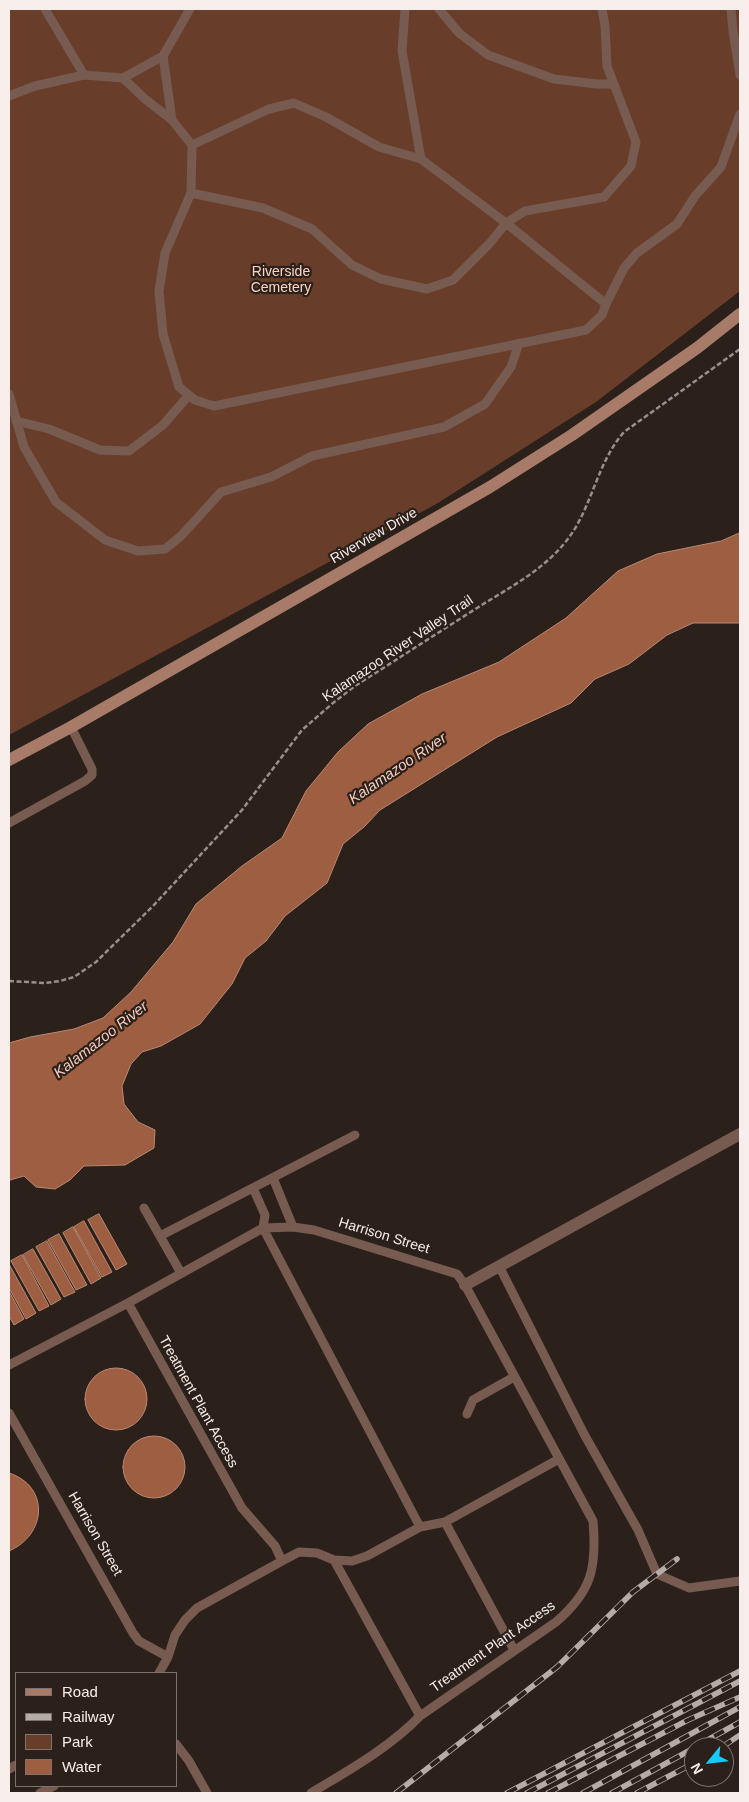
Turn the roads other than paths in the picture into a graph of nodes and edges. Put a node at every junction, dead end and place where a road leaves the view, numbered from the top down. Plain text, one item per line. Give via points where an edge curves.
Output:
1 (46, 9) edge
2 (190, 9) edge
3 (405, 9) edge
4 (439, 9) edge
5 (602, 9) edge
6 (731, 9) edge
7 (163, 56) junction
8 (84, 75) junction
9 (740, 75) edge
10 (123, 78) junction
11 (613, 84) junction
12 (9, 96) edge
13 (740, 114) edge
14 (172, 120) junction
15 (192, 145) junction
16 (420, 159) junction
17 (191, 193) junction
18 (506, 224) junction
19 (606, 304) junction
20 (740, 314) edge
21 (520, 343) junction
22 (9, 394) edge
23 (189, 395) junction
24 (16, 421) junction
25 (71, 727) junction
26 (9, 760) edge
27 (9, 823) edge
28 (740, 1134) edge
29 (355, 1135) dead end
30 (272, 1178) junction
31 (253, 1188) junction
32 (144, 1208) dead end
33 (293, 1227) junction
34 (263, 1228) junction
35 (160, 1236) junction
36 (499, 1266) junction
37 (181, 1274) junction
38 (465, 1285) junction
39 (128, 1303) junction
40 (9, 1365) edge
41 (514, 1377) junction
42 (9, 1413) edge
43 (467, 1414) dead end
44 (559, 1459) junction
45 (445, 1522) junction
46 (420, 1527) junction
47 (334, 1560) junction
48 (282, 1561) junction
49 (740, 1581) edge
50 (514, 1650) junction
51 (168, 1657) junction
52 (160, 1672) edge
53 (420, 1716) junction
54 (178, 1747) edge
55 (52, 1787) edge
56 (40, 1793) edge
57 (207, 1793) edge
58 (311, 1793) edge

1 - 8 lane
2 - 7 lane
3 - 16 lane via 402,51
4 - 11 lane via 460,33 488,55 554,79
5 - 11 lane via 607,66
6 - 9 lane
7 - 10 lane
7 - 14 lane
8 - 10 lane
8 - 12 lane
10 - 14 lane
11 - 18 lane via 636,142 631,166 604,197 525,211
13 - 19 lane via 721,167 676,224 637,253 624,268
14 - 15 lane
15 - 16 lane via 269,110 294,103 379,147
15 - 17 lane
16 - 18 lane
17 - 18 lane via 263,208 312,229 352,265 381,279 426,289 453,280
17 - 23 lane via 166,253 159,291 163,334 171,364 179,387
18 - 19 lane
19 - 21 lane via 602,315 586,330
20 - 25 street, Riverview Drive via 572,435 490,487
21 - 23 lane via 214,406
21 - 24 lane via 510,367 485,404 444,426 312,456 272,477 221,492 165,549 138,551 105,540 56,502 24,447
22 - 24 lane
23 - 24 lane via 163,425 129,451 100,450 48,429
25 - 26 street, Riverview Drive
25 - 27 lane via 92,775
28 - 36 street
29 - 30 lane
30 - 31 lane
30 - 33 lane
31 - 34 lane via 265,1215
31 - 35 lane
32 - 35 lane
33 - 34 lane, Harrison Street
33 - 38 lane, Harrison Street via 314,1230 457,1274
34 - 37 lane, Harrison Street
34 - 46 lane
35 - 37 lane
36 - 38 street
36 - 49 lane via 584,1434 638,1530 657,1574 689,1588
37 - 39 lane, Harrison Street
38 - 41 lane, Treatment Plant Access
39 - 40 lane, Harrison Street
39 - 48 lane, Treatment Plant Access via 242,1508 275,1546
41 - 43 lane via 473,1400
41 - 44 lane, Treatment Plant Access
42 - 51 lane, Harrison Street via 133,1633 139,1641
44 - 45 lane
44 - 50 lane, Treatment Plant Access via 593,1521 593,1567 586,1589 571,1609
45 - 46 lane
45 - 50 lane
46 - 47 lane via 367,1556 352,1561
47 - 48 lane via 317,1553 299,1552
47 - 53 lane
48 - 51 lane via 197,1608 175,1635
50 - 53 lane, Treatment Plant Access
51 - 52 lane
53 - 58 lane, Treatment Plant Access via 374,1754
54 - 57 lane
55 - 56 lane

